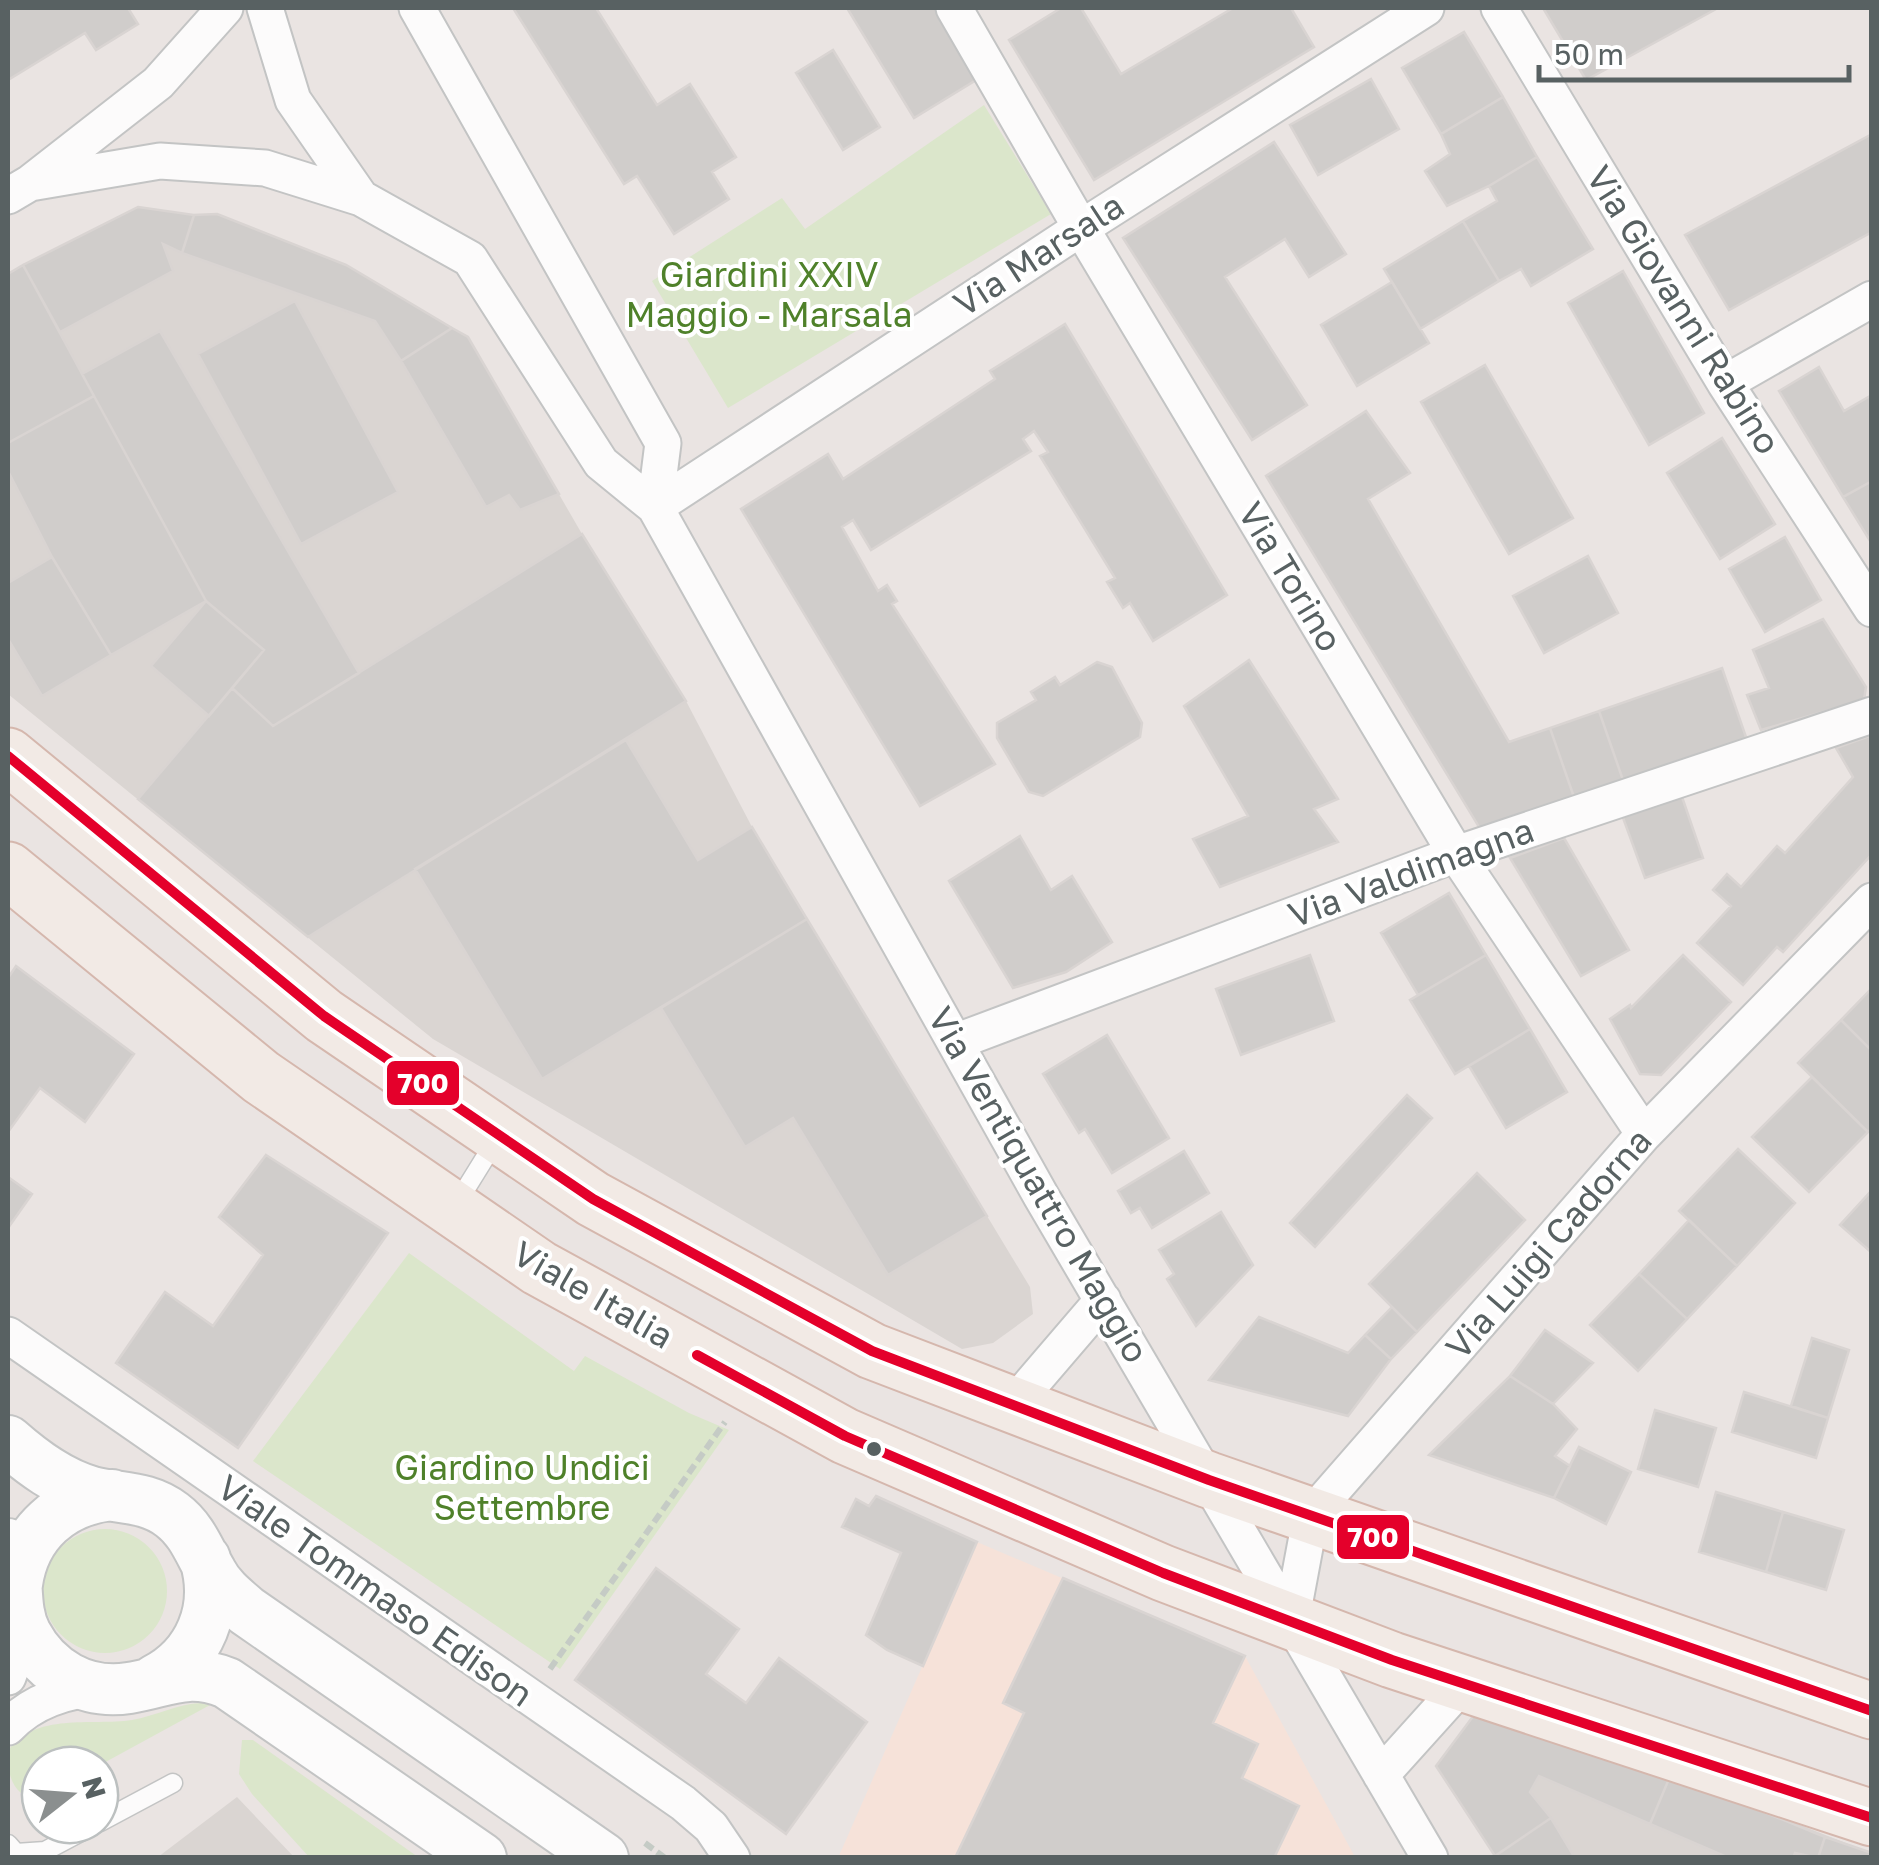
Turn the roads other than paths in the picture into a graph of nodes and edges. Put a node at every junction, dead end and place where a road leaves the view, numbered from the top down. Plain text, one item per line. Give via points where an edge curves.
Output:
1 (225, 8) edge
2 (265, 8) edge
3 (417, 8) edge
4 (954, 8) edge
5 (1426, 8) edge
6 (1499, 8) edge
7 (19, 190) edge
8 (361, 198) junction
9 (1081, 228) junction
10 (1872, 299) edge
11 (1725, 383) junction
12 (655, 506) junction
13 (1872, 609) edge
14 (1872, 715) edge
15 (8, 756) edge
16 (1456, 854) junction
17 (8, 870) edge
18 (1872, 901) edge
19 (955, 1042) junction
20 (1644, 1134) junction
21 (500, 1136) junction
22 (453, 1209) junction
23 (1103, 1300) junction
24 (8, 1335) edge
25 (1013, 1405) junction
26 (8, 1440) edge
27 (1209, 1480) junction
28 (112, 1495) junction
29 (1311, 1515) junction
30 (205, 1559) junction
31 (15, 1583) edge
32 (1291, 1622) junction
33 (8, 1677) edge
34 (155, 1680) junction
35 (1464, 1684) junction
36 (104, 1689) junction
37 (1872, 1711) edge
38 (8, 1727) edge
39 (1381, 1775) junction
40 (173, 1783) dead end
41 (120, 1811) edge
42 (1872, 1818) edge
43 (8, 1844) edge
44 (56, 1845) edge
45 (481, 1858) edge
46 (603, 1858) edge
47 (732, 1858) edge
48 (1430, 1858) edge

1 - 7 street via 158,84
2 - 8 street, Via Ventiquattro Maggio via 293,100
3 - 12 street via 663,442
4 - 9 street, Via Torino
5 - 9 street, Via Marsala
6 - 11 street, Via Giovanni Rabino
7 - 8 street via 160,161 265,168
8 - 12 street, Via Ventiquattro Maggio via 470,258 601,463
9 - 12 street, Via Marsala
9 - 16 street, Via Torino
10 - 11 street
11 - 13 street, Via Giovanni Rabino
12 - 19 street, Via Ventiquattro Maggio
14 - 16 street, Via Valdimagna
15 - 21 main road via 324,1016
16 - 19 street, Via Valdimagna
16 - 20 street, Via Torino
17 - 22 main road, Viale Italia via 261,1077
18 - 20 street, Via Luigi Cadorna
19 - 23 street, Via Ventiquattro Maggio
20 - 29 street, Via Luigi Cadorna
21 - 22 lane
21 - 25 main road via 593,1199 872,1351
22 - 32 main road, Viale Italia via 539,1268 845,1436
23 - 25 street
23 - 27 street, Via Ventiquattro Maggio
24 - 47 street, Viale Tommaso Edison via 683,1803
25 - 27 main road
26 - 28 street, Viale Tommaso Edison via 65,1482
27 - 29 main road
27 - 32 street, Via Ventiquattro Maggio
28 - 30 street, Viale Tommaso Edison via 171,1514
28 - 31 street via 78,1502 46,1522
29 - 32 street
29 - 37 main road
30 - 34 street, Viale Tommaso Edison via 210,1601 202,1634 183,1661
30 - 46 street, Viale Tommaso Edison via 218,1583 247,1610
31 - 33 street via 22,1637
31 - 36 street via 33,1647 79,1683
32 - 35 main road, Viale Italia
32 - 39 street, Via Ventiquattro Maggio
34 - 36 street
34 - 45 street via 194,1675 239,1690
35 - 39 street
35 - 42 main road, Viale Italia
36 - 38 street via 60,1695
39 - 48 street, Via Ventiquattro Maggio
40 - 41 lane
43 - 44 lane via 16,1853

